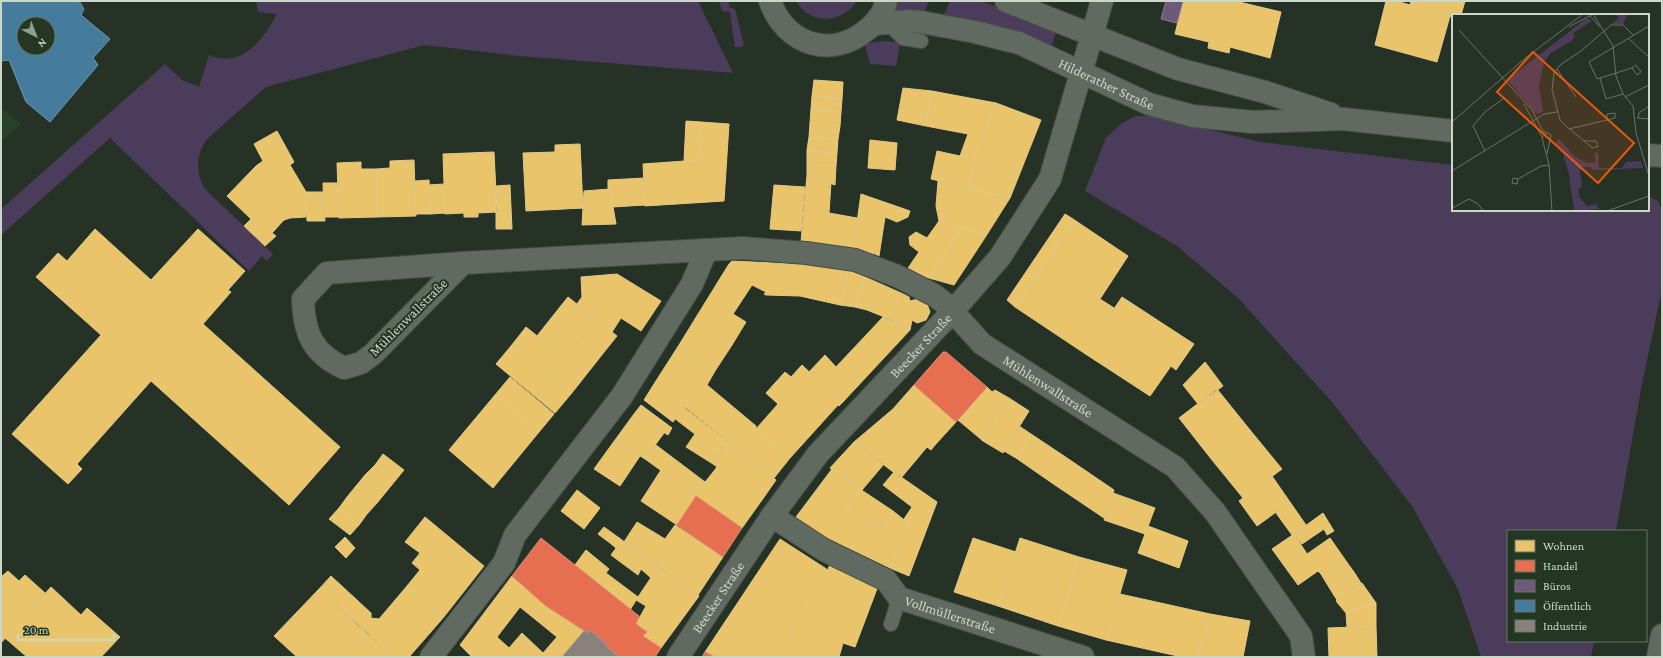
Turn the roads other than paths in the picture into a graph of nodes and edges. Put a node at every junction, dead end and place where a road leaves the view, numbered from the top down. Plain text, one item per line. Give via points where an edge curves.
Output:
1 (770, 1) edge
2 (886, 1) edge
3 (1006, 1) edge
4 (1102, 1) edge
5 (881, 24) junction
6 (1092, 35) junction
7 (921, 41) dead end
8 (1081, 72) junction
9 (1344, 119) junction
10 (1452, 130) edge
11 (1649, 155) edge
12 (1662, 156) edge
13 (706, 251) junction
14 (463, 263) junction
15 (952, 312) junction
16 (772, 516) junction
17 (898, 598) junction
18 (891, 624) dead end
19 (1662, 634) edge
20 (1042, 651) edge
21 (436, 655) edge
22 (678, 657) edge
23 (1080, 657) edge
24 (1304, 657) edge
25 (1658, 657) edge

1 - 5 street via 773,13 784,28 799,39 817,45 839,46
2 - 5 street
3 - 6 street, Hilderather Straße
4 - 6 street, Beecker Straße
5 - 7 lane via 903,38
5 - 8 street, Hilderather Straße via 921,22 1019,43
6 - 8 street, Beecker Straße
6 - 9 street, Hilderather Straße via 1178,69 1265,92
8 - 9 street, Hilderather Straße via 1149,104 1193,116 1253,122
8 - 15 street, Beecker Straße via 1050,179 1000,257
9 - 10 street, Hilderather Straße
11 - 12 street
13 - 14 street, Mühlenwallstraße
13 - 15 street, Mühlenwallstraße via 743,248 855,260 897,276 934,295
13 - 21 street via 692,284 622,396 515,535 504,563
14 - 14 street, Mühlenwallstraße via 327,273 303,299 306,330 316,346 333,362 344,368 361,362 373,354
15 - 16 street, Beecker Straße via 818,454
15 - 24 street, Mühlenwallstraße via 982,344 1175,467 1215,512 1301,636
16 - 17 street, Vollmüllerstraße via 824,550 886,580
16 - 22 street, Beecker Straße
17 - 18 lane
17 - 20 street, Vollmüllerstraße
19 - 25 street
20 - 23 street, Vollmüllerstraße

